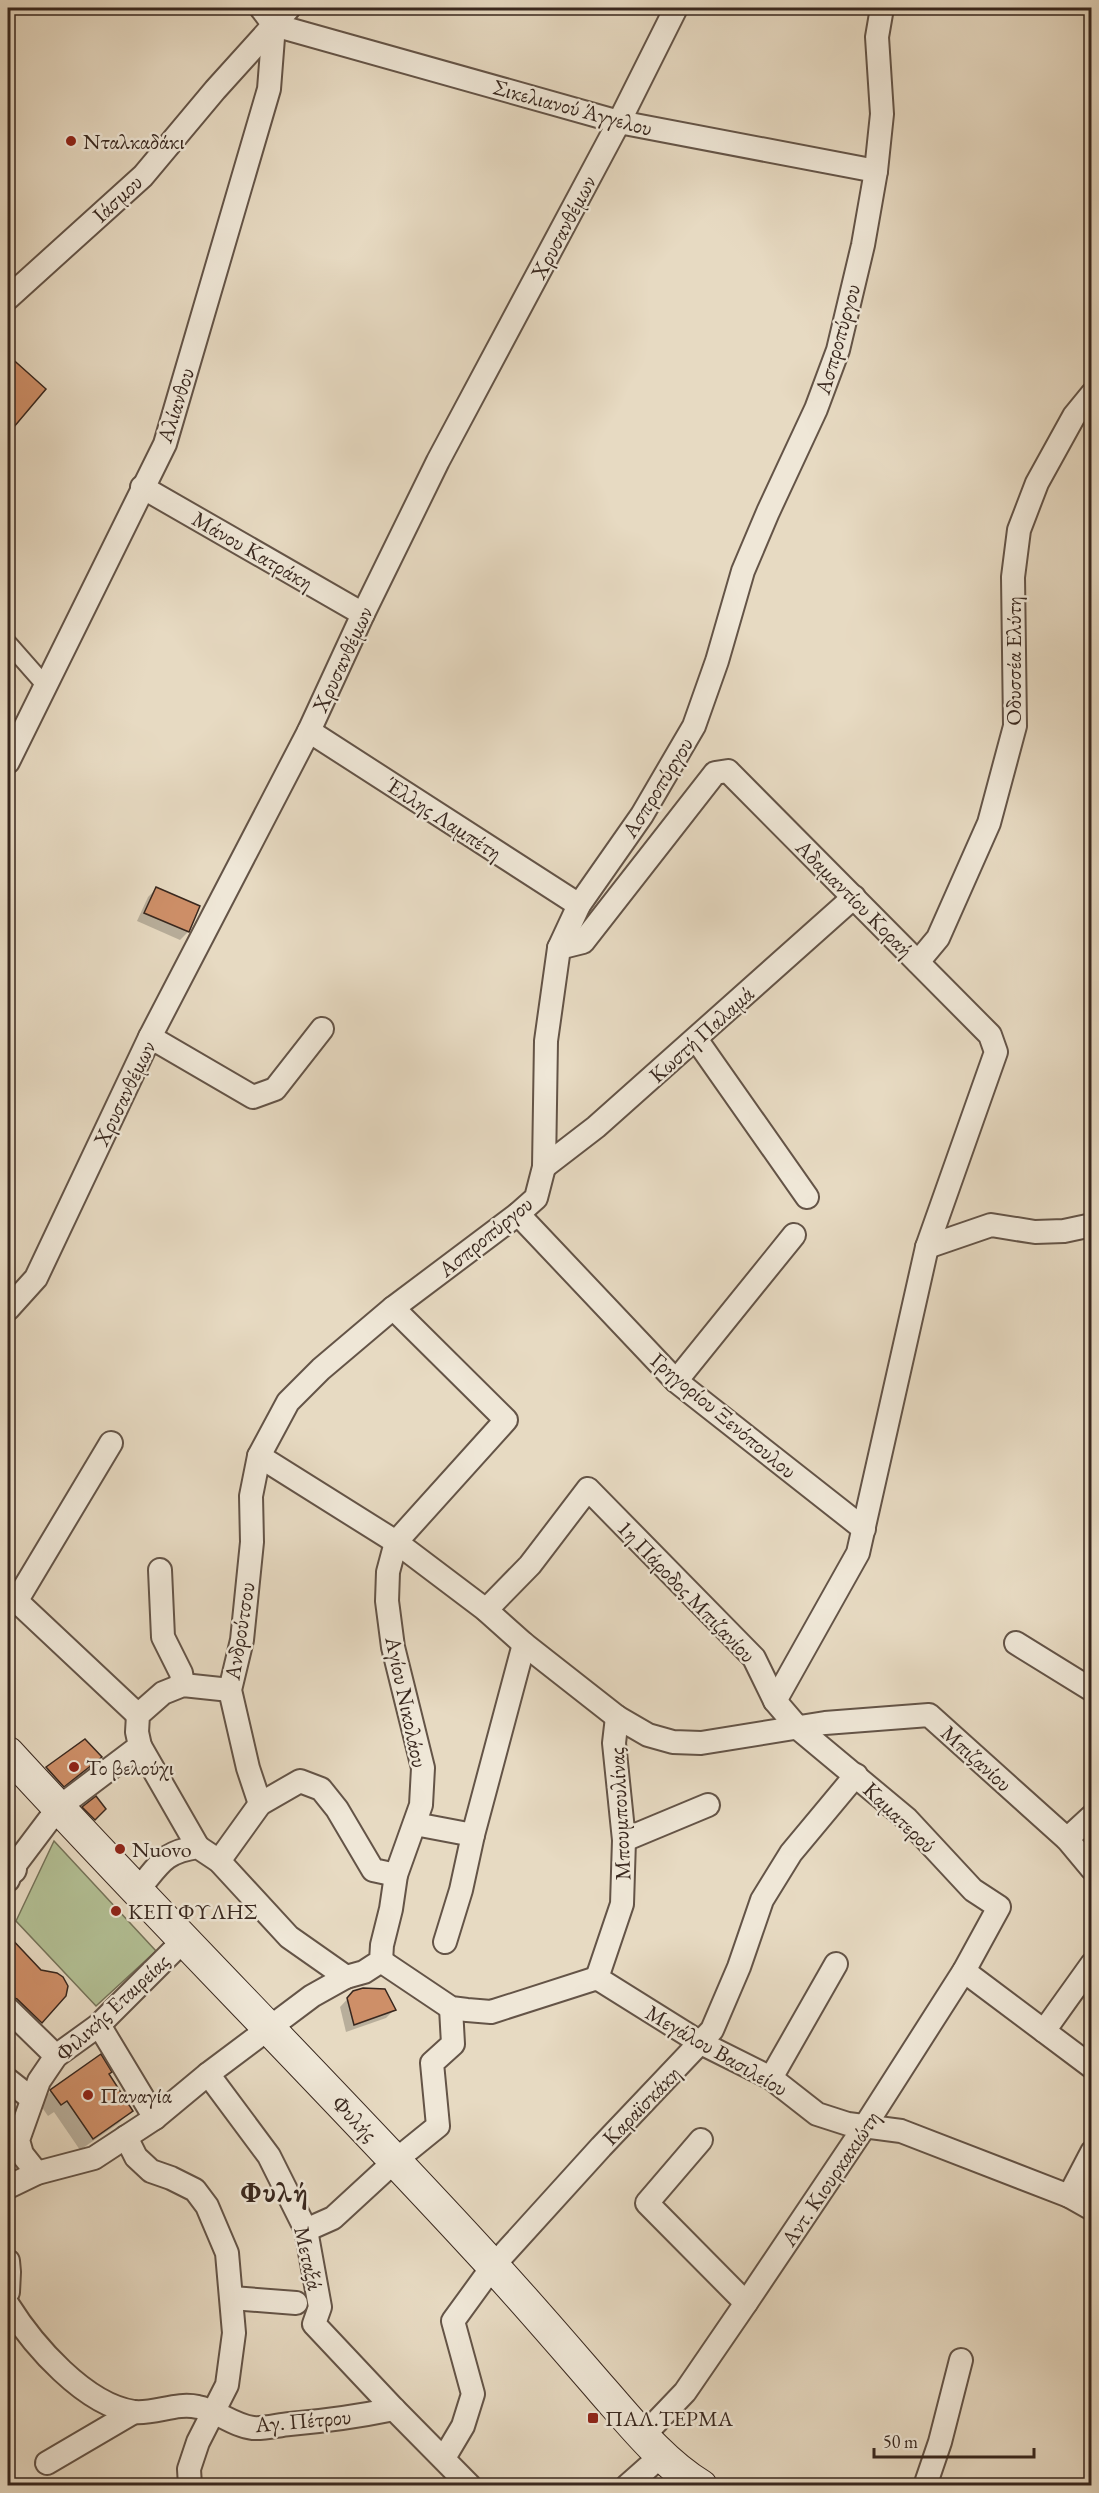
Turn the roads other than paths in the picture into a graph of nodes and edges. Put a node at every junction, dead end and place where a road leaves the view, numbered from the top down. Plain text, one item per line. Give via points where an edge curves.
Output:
1 (290, 8) edge
2 (676, 8) edge
3 (882, 8) edge
4 (267, 16) edge
5 (619, 122) junction
6 (876, 171) junction
7 (8, 298) edge
8 (1092, 394) edge
9 (142, 487) junction
10 (363, 614) junction
11 (8, 643) edge
12 (45, 685) junction
13 (309, 731) junction
14 (8, 762) edge
15 (854, 897) junction
16 (579, 905) junction
17 (559, 948) junction
18 (918, 962) junction
19 (322, 1029) dead end
20 (150, 1037) junction
21 (696, 1039) junction
22 (544, 1167) junction
23 (807, 1197) dead end
24 (518, 1215) junction
25 (1092, 1225) edge
26 (794, 1235) dead end
27 (927, 1247) junction
28 (393, 1308) junction
29 (8, 1309) edge
30 (676, 1381) junction
31 (111, 1443) dead end
32 (259, 1455) junction
33 (864, 1529) junction
34 (396, 1542) junction
35 (160, 1570) dead end
36 (12, 1596) edge
37 (486, 1610) junction
38 (1016, 1643) dead end
39 (524, 1644) junction
40 (183, 1685) junction
41 (230, 1690) junction
42 (1092, 1690) edge
43 (775, 1701) junction
44 (138, 1715) junction
45 (617, 1717) junction
46 (799, 1729) junction
47 (140, 1746) junction
48 (8, 1753) edge
49 (856, 1775) junction
50 (260, 1804) junction
51 (708, 1805) dead end
52 (58, 1808) junction
53 (1092, 1816) edge
54 (415, 1824) junction
55 (472, 1835) junction
56 (1067, 1839) junction
57 (624, 1840) junction
58 (198, 1847) junction
59 (219, 1861) junction
60 (1092, 1869) edge
61 (9, 1872) edge
62 (396, 1875) junction
63 (138, 1890) junction
64 (999, 1907) joint
65 (184, 1940) junction
66 (445, 1942) dead end
67 (381, 1960) junction
68 (836, 1964) dead end
69 (1092, 1964) edge
70 (964, 1971) junction
71 (346, 1977) junction
72 (597, 1978) junction
73 (451, 2008) junction
74 (8, 2009) edge
75 (99, 2025) junction
76 (269, 2030) junction
77 (1044, 2031) junction
78 (701, 2043) junction
79 (56, 2056) junction
80 (1092, 2067) edge
81 (208, 2074) junction
82 (771, 2078) junction
83 (8, 2080) edge
84 (32, 2099) junction
85 (155, 2118) junction
86 (865, 2127) junction
87 (126, 2137) junction
88 (701, 2140) dead end
89 (1092, 2152) edge
90 (396, 2160) junction
91 (37, 2173) junction
92 (8, 2187) edge
93 (1069, 2196) junction
94 (1092, 2209) edge
95 (306, 2230) junction
96 (8, 2261) edge
97 (493, 2266) junction
98 (8, 2292) edge
99 (232, 2298) junction
100 (296, 2303) dead end
101 (747, 2303) junction
102 (8, 2305) edge
103 (961, 2360) dead end
104 (394, 2409) junction
105 (134, 2412) junction
106 (212, 2413) junction
107 (653, 2445) junction
108 (444, 2458) junction
109 (47, 2463) dead end
110 (189, 2486) edge
111 (470, 2486) edge
112 (627, 2486) edge
113 (700, 2486) edge
114 (924, 2486) edge

1 - 4 street, Ιάσμου
2 - 5 street, Χρυσανθέμων
3 - 6 street, Ασπροπύργου via 877,37 882,114
4 - 5 street, Σικελιανού Άγγελου
4 - 7 street, Ιάσμου via 215,90 142,176
4 - 9 street, Αλίανθου via 269,89 165,444
5 - 6 street, Σικελιανού Άγγελου
5 - 10 street, Χρυσανθέμων via 438,461
6 - 16 street, Ασπροπύργου via 838,350 816,409 743,571 694,726 642,815
8 - 18 street, Οδυσσέα Ελύτη via 1074,416 1037,483 1020,530 1013,577 1016,726 989,823 938,939
9 - 10 street, Μάνου Κατράκη
9 - 12 street, Αλίανθου
10 - 13 street, Χρυσανθέμων
11 - 12 street
12 - 14 street, Αλίανθου
13 - 16 street, Έλλης Λαμπέτη
13 - 20 street, Χρυσανθέμων
15 - 17 street, Αδαμαντίου Κοραή via 728,771 715,773 583,942
15 - 18 street, Αδαμαντίου Κοραή
15 - 21 street, Κωστή Παλαμά
16 - 17 street, Ασπροπύργου
17 - 22 street, Ασπροπύργου via 546,1041
18 - 27 street, Αδαμαντίου Κοραή via 990,1035 996,1052
19 - 20 street via 275,1089 253,1097
20 - 29 street, Χρυσανθέμων via 36,1278
21 - 22 street, Κωστή Παλαμά
21 - 23 street
22 - 24 street, Ασπροπύργου via 536,1198
24 - 28 street, Ασπροπύργου
24 - 30 street, Γρηγορίου Ξενόπουλου
25 - 27 street via 1035,1232 991,1226
26 - 30 street
27 - 33 street
28 - 32 street, Ασπροπύργου via 288,1402
28 - 34 street, Αγίου Νικολάου via 506,1420
30 - 33 street, Γρηγορίου Ξενόπουλου
31 - 36 street
32 - 34 street, Μπιζανίου
32 - 41 street, Ανδρούτσου via 251,1496 252,1542 242,1640
33 - 43 street via 858,1553
34 - 37 street, Μπιζανίου
34 - 54 street, Αγίου Νικολάου via 388,1572 387,1601 393,1647 423,1768 421,1805
35 - 40 street via 163,1637
36 - 44 street
37 - 39 street, Μπιζανίου
37 - 43 street, 1η Πάροδος Μπιζανίου via 530,1565 588,1490 754,1658
38 - 42 street
39 - 45 street, Μπιζανίου
39 - 55 street
40 - 41 street
40 - 44 street via 163,1693
41 - 50 street, Ανδρούτσου
43 - 46 street, 1η Πάροδος Μπιζανίου
44 - 47 street
45 - 46 street, Μπιζανίου via 648,1735 673,1742 701,1743
45 - 57 street, Μπουμπουλίνας via 614,1743
46 - 49 street, Καματερού
46 - 56 street, Μπιζανίου via 825,1723 929,1715
47 - 52 street
47 - 58 street
48 - 52 main road, Φυλής
49 - 64 street, Καματερού via 908,1819 973,1890
49 - 78 street, Καραϊσκάκη via 791,1852 762,1900 739,1967 712,2030
50 - 59 street
50 - 62 street via 300,1781 321,1789 373,1870
51 - 57 street
52 - 61 street
52 - 63 main road, Φυλής
53 - 56 street
54 - 55 street
54 - 62 street, Αγίου Νικολάου
55 - 66 street
56 - 60 street, Μπιζανίου
57 - 72 street, Μπουμπουλίνας via 622,1904
58 - 59 street
58 - 63 street via 177,1850 164,1859
59 - 71 street via 289,1937
62 - 67 street, Αγίου Νικολάου
63 - 65 main road, Φυλής
64 - 70 street, Αντ. Κιουρκακιώτη
65 - 75 street, Φιλικής Εταιρείας
65 - 76 main road, Φυλής
67 - 71 street via 364,1972
67 - 73 street
68 - 82 street
69 - 77 street
70 - 77 street
70 - 86 street, Αντ. Κιουρκακιώτη
71 - 76 street via 312,1996
72 - 73 street via 491,2012
72 - 78 street, Μεγάλου Βασιλείου
73 - 90 street via 453,2044 432,2063 438,2126
74 - 79 street
75 - 79 street, Φιλικής Εταιρείας
75 - 85 street
76 - 81 street
76 - 90 main road, Φυλής
77 - 80 street
78 - 82 street, Μεγάλου Βασιλείου
78 - 97 street, Καραϊσκάκη
79 - 84 street, Φιλικής Εταιρείας
81 - 85 street
81 - 95 street, Μεταξά via 269,2156
82 - 86 street, Μεγάλου Βασιλείου via 817,2114
83 - 84 street
84 - 91 street, Φιλικής Εταιρείας via 18,2140 22,2154
85 - 87 street
86 - 93 street, Μεγάλου Βασιλείου via 901,2131
86 - 101 street, Αντ. Κιουρκακιώτη
87 - 91 street via 94,2158
87 - 99 street via 136,2157 151,2171 195,2190 207,2206 227,2253
88 - 101 street via 647,2203
89 - 93 street
90 - 95 street via 333,2218
90 - 97 main road, Φυλής
91 - 92 street
93 - 94 street, Μεγάλου Βασιλείου
95 - 104 street, Μεταξά via 320,2307 314,2324
96 - 98 street
97 - 107 main road, Φυλής
97 - 108 street, Καραϊσκάκη via 453,2321 473,2394 463,2426
99 - 100 street
99 - 106 street via 234,2333 226,2385
101 - 107 street, Αντ. Κιουρκακιώτη
102 - 105 street, Αγ. Πέτρου via 24,2331 79,2385 99,2400
103 - 114 street
104 - 106 street, Αγ. Πέτρου via 253,2428
104 - 108 street
105 - 106 street, Αγ. Πέτρου via 156,2412 180,2405
105 - 109 street
106 - 110 street via 189,2469
107 - 112 street, Αντ. Κιουρκακιώτη
107 - 113 main road, Φυλής
108 - 111 street

